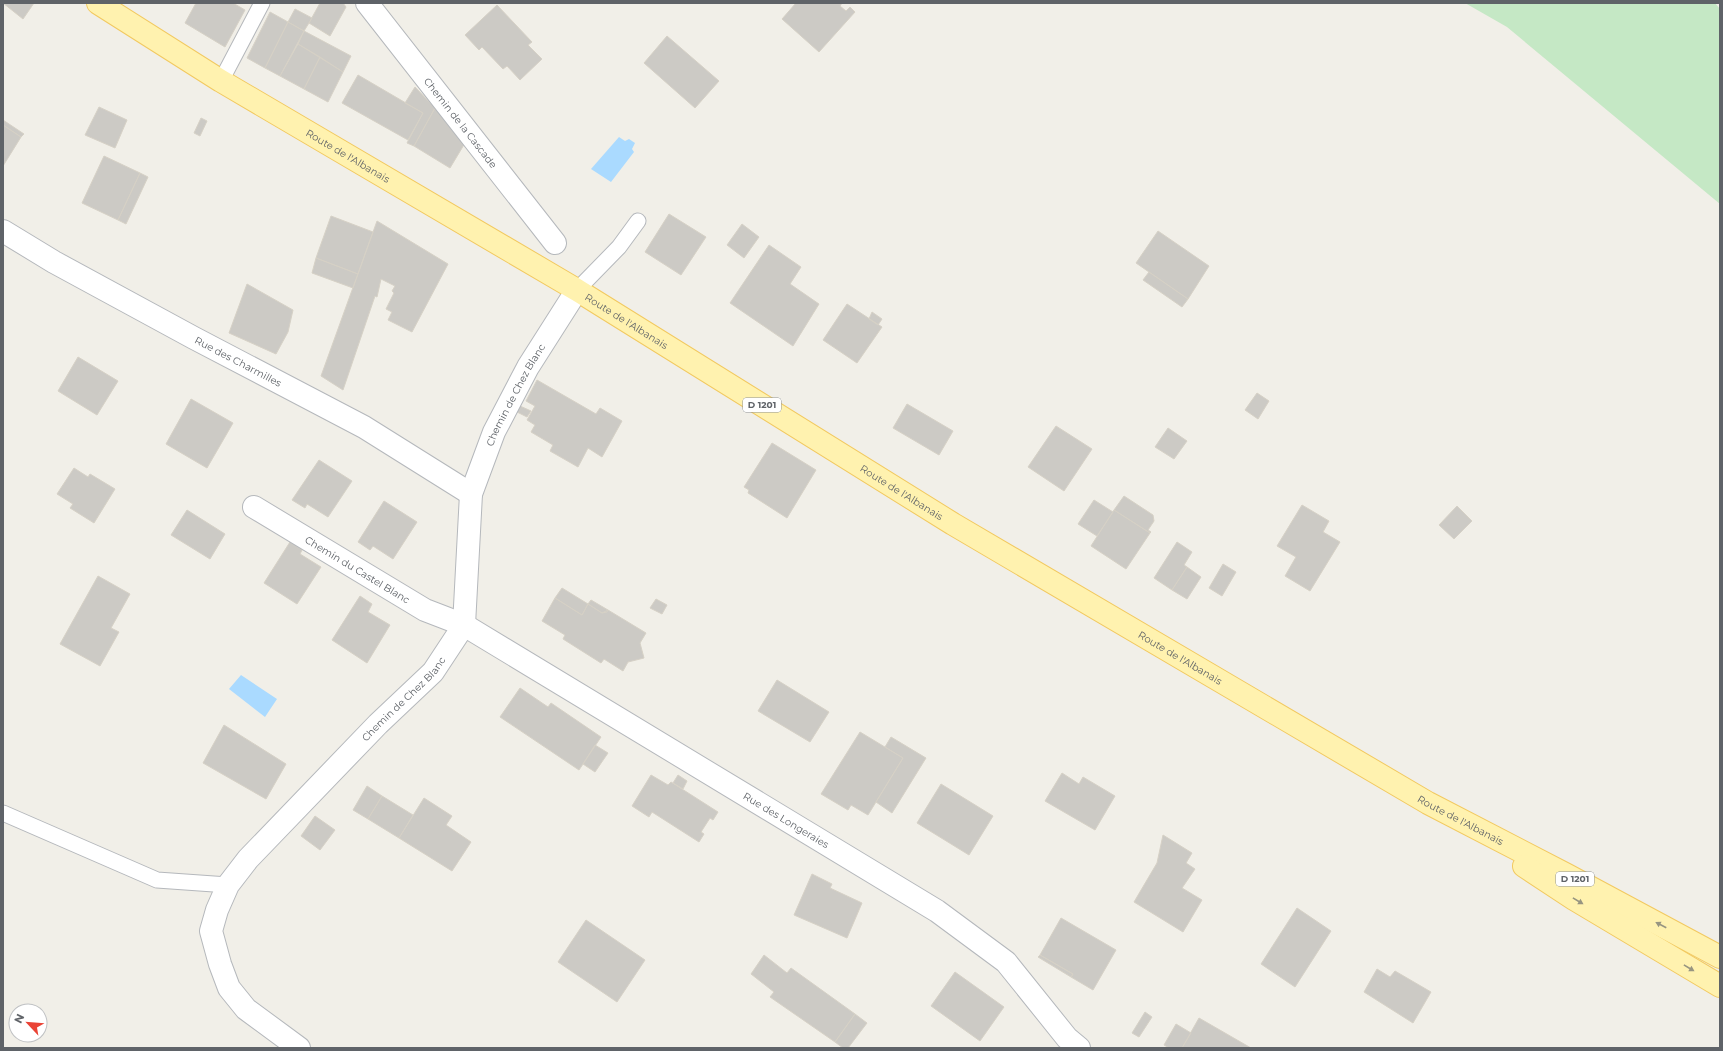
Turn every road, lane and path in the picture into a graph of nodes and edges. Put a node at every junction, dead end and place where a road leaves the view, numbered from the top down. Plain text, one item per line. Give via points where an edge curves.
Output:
1 (98, 3) edge
2 (262, 3) edge
3 (367, 3) edge
4 (221, 81) junction
5 (638, 221) dead end
6 (3, 231) edge
7 (555, 243) dead end
8 (577, 290) junction
9 (471, 494) junction
10 (254, 507) dead end
11 (464, 625) junction
12 (1428, 803) junction
13 (3, 813) edge
14 (228, 886) junction
15 (1720, 957) edge
16 (1720, 986) edge
17 (299, 1048) edge
18 (1079, 1048) edge

1 - 4 main road, Route de l'Albanais / D 1201
2 - 4 lane
3 - 7 street, Chemin de la Cascade
4 - 8 main road, Route de l'Albanais / D 1201
5 - 8 lane via 620,247
6 - 9 street, Rue des Charmilles via 54,262 364,427
8 - 9 street, Chemin de Chez Blanc via 528,367 494,432
8 - 12 main road, Route de l'Albanais / D 1201 via 954,524
9 - 11 street, Chemin de Chez Blanc
10 - 11 street, Chemin du Castel Blanc via 425,610
11 - 14 street, Chemin de Chez Blanc via 433,672 378,724 248,860
11 - 18 street, Rue des Longeraies via 937,911 1006,962 1067,1038
15 -> 12 main road, Route de l'Albanais / D 1201
12 -> 16 main road via 1574,899
13 - 14 lane via 157,880
14 - 17 street, Chemin de Chez Blanc via 211,931 229,988 246,1009

